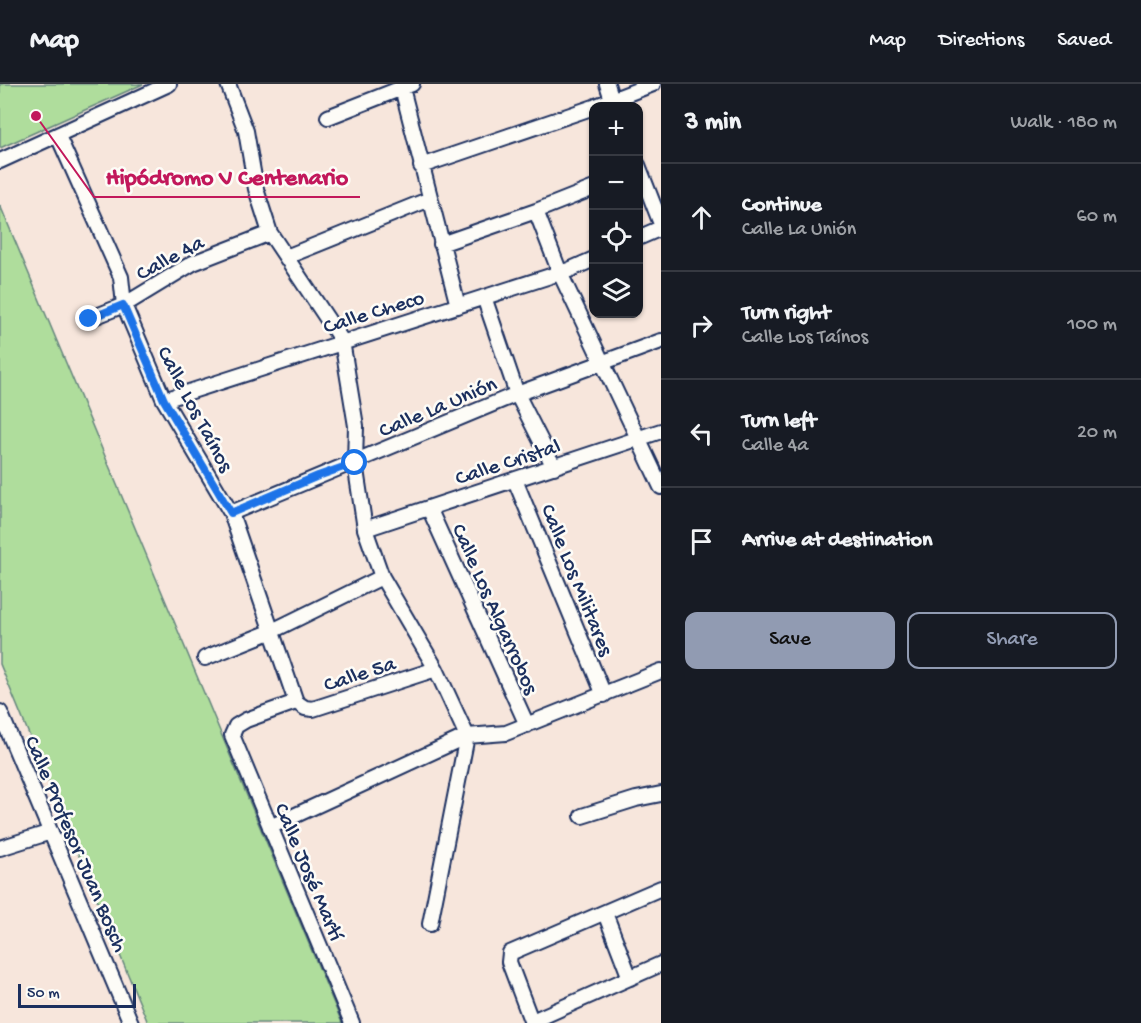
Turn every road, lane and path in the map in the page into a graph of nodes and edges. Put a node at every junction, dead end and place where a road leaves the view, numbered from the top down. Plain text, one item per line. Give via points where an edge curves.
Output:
1 (169, 84) edge
2 (228, 84) edge
3 (607, 84) edge
4 (653, 84) edge
5 (405, 85) edge
6 (612, 102) edge
7 (617, 102) edge
8 (589, 109) edge
9 (328, 117) dead end
10 (58, 136) junction
11 (0, 161) edge
12 (421, 166) junction
13 (643, 179) edge
14 (589, 190) edge
15 (430, 199) junction
16 (536, 211) junction
17 (661, 226) edge
18 (270, 233) junction
19 (643, 236) edge
20 (441, 244) junction
21 (286, 257) junction
22 (589, 261) edge
23 (560, 273) junction
24 (484, 297) junction
25 (123, 305) junction
26 (458, 306) junction
27 (89, 319) dead end
28 (661, 341) edge
29 (342, 342) junction
30 (602, 363) junction
31 (517, 394) junction
32 (164, 400) junction
33 (661, 431) edge
34 (639, 439) junction
35 (355, 463) junction
36 (554, 467) junction
37 (515, 480) junction
38 (661, 487) edge
39 (429, 508) junction
40 (231, 513) junction
41 (366, 529) junction
42 (382, 577) junction
43 (270, 632) junction
44 (205, 658) dead end
45 (436, 669) junction
46 (661, 671) edge
47 (604, 695) junction
48 (296, 702) junction
49 (0, 712) edge
50 (527, 724) junction
51 (467, 736) junction
52 (661, 794) edge
53 (582, 816) dead end
54 (270, 826) junction
55 (51, 832) junction
56 (0, 848) edge
57 (661, 888) edge
58 (605, 913) junction
59 (430, 924) dead end
60 (661, 964) edge
61 (630, 978) junction
62 (534, 1022) edge
63 (130, 1023) edge
64 (352, 1023) edge

1 - 10 street
2 - 18 street via 246,131 256,189
3 - 6 street
4 - 7 street
5 - 9 street
5 - 12 street
8 - 12 street
10 - 11 street
10 - 25 street, Calle Los Taínos via 121,277
12 - 15 street
13 - 17 street
14 - 16 street
15 - 20 street
15 - 21 street
16 - 20 street
16 - 23 street
17 - 19 street
18 - 21 street
18 - 25 street, Calle 4a via 194,262
20 - 26 street
21 - 29 street
22 - 23 street, Calle Checo
23 - 24 street, Calle Checo
23 - 30 street
24 - 26 street, Calle Checo
24 - 31 street, Calle Los Militares
25 - 27 street, Calle 4a
25 - 32 street, Calle Los Taínos
26 - 29 street, Calle Checo
28 - 30 street, Calle La Unión
29 - 32 street, Calle Checo
29 - 35 street via 357,426
30 - 31 street, Calle La Unión
30 - 34 street
31 - 35 street, Calle La Unión
31 - 36 street, Calle Los Militares
32 - 40 street, Calle Los Taínos
33 - 34 street, Calle Cristal
34 - 36 street, Calle Cristal
34 - 38 street
35 - 40 street, Calle La Unión
35 - 41 street
36 - 37 street, Calle Cristal
37 - 39 street, Calle Cristal
37 - 47 street, Calle Los Militares
39 - 41 street, Calle Cristal
39 - 50 street, Calle Los Algarrobos
40 - 43 street, Calle Los Taínos
41 - 42 street
42 - 43 street
42 - 45 street
43 - 44 street
43 - 48 street, Calle Los Taínos
45 - 48 street, Calle 5a via 313,709
45 - 51 street
46 - 47 street
47 - 50 street
48 - 54 street, Calle José Martí via 246,720 236,726 232,735
49 - 55 street, Calle Profesor Juan Bosch
50 - 51 street via 506,733
51 - 54 street
51 - 59 street
52 - 53 street
54 - 64 street, Calle José Martí
55 - 56 street
55 - 63 street, Calle Profesor Juan Bosch
57 - 58 street
58 - 61 street
58 - 62 street via 510,953 509,962
60 - 61 street
61 - 62 street

